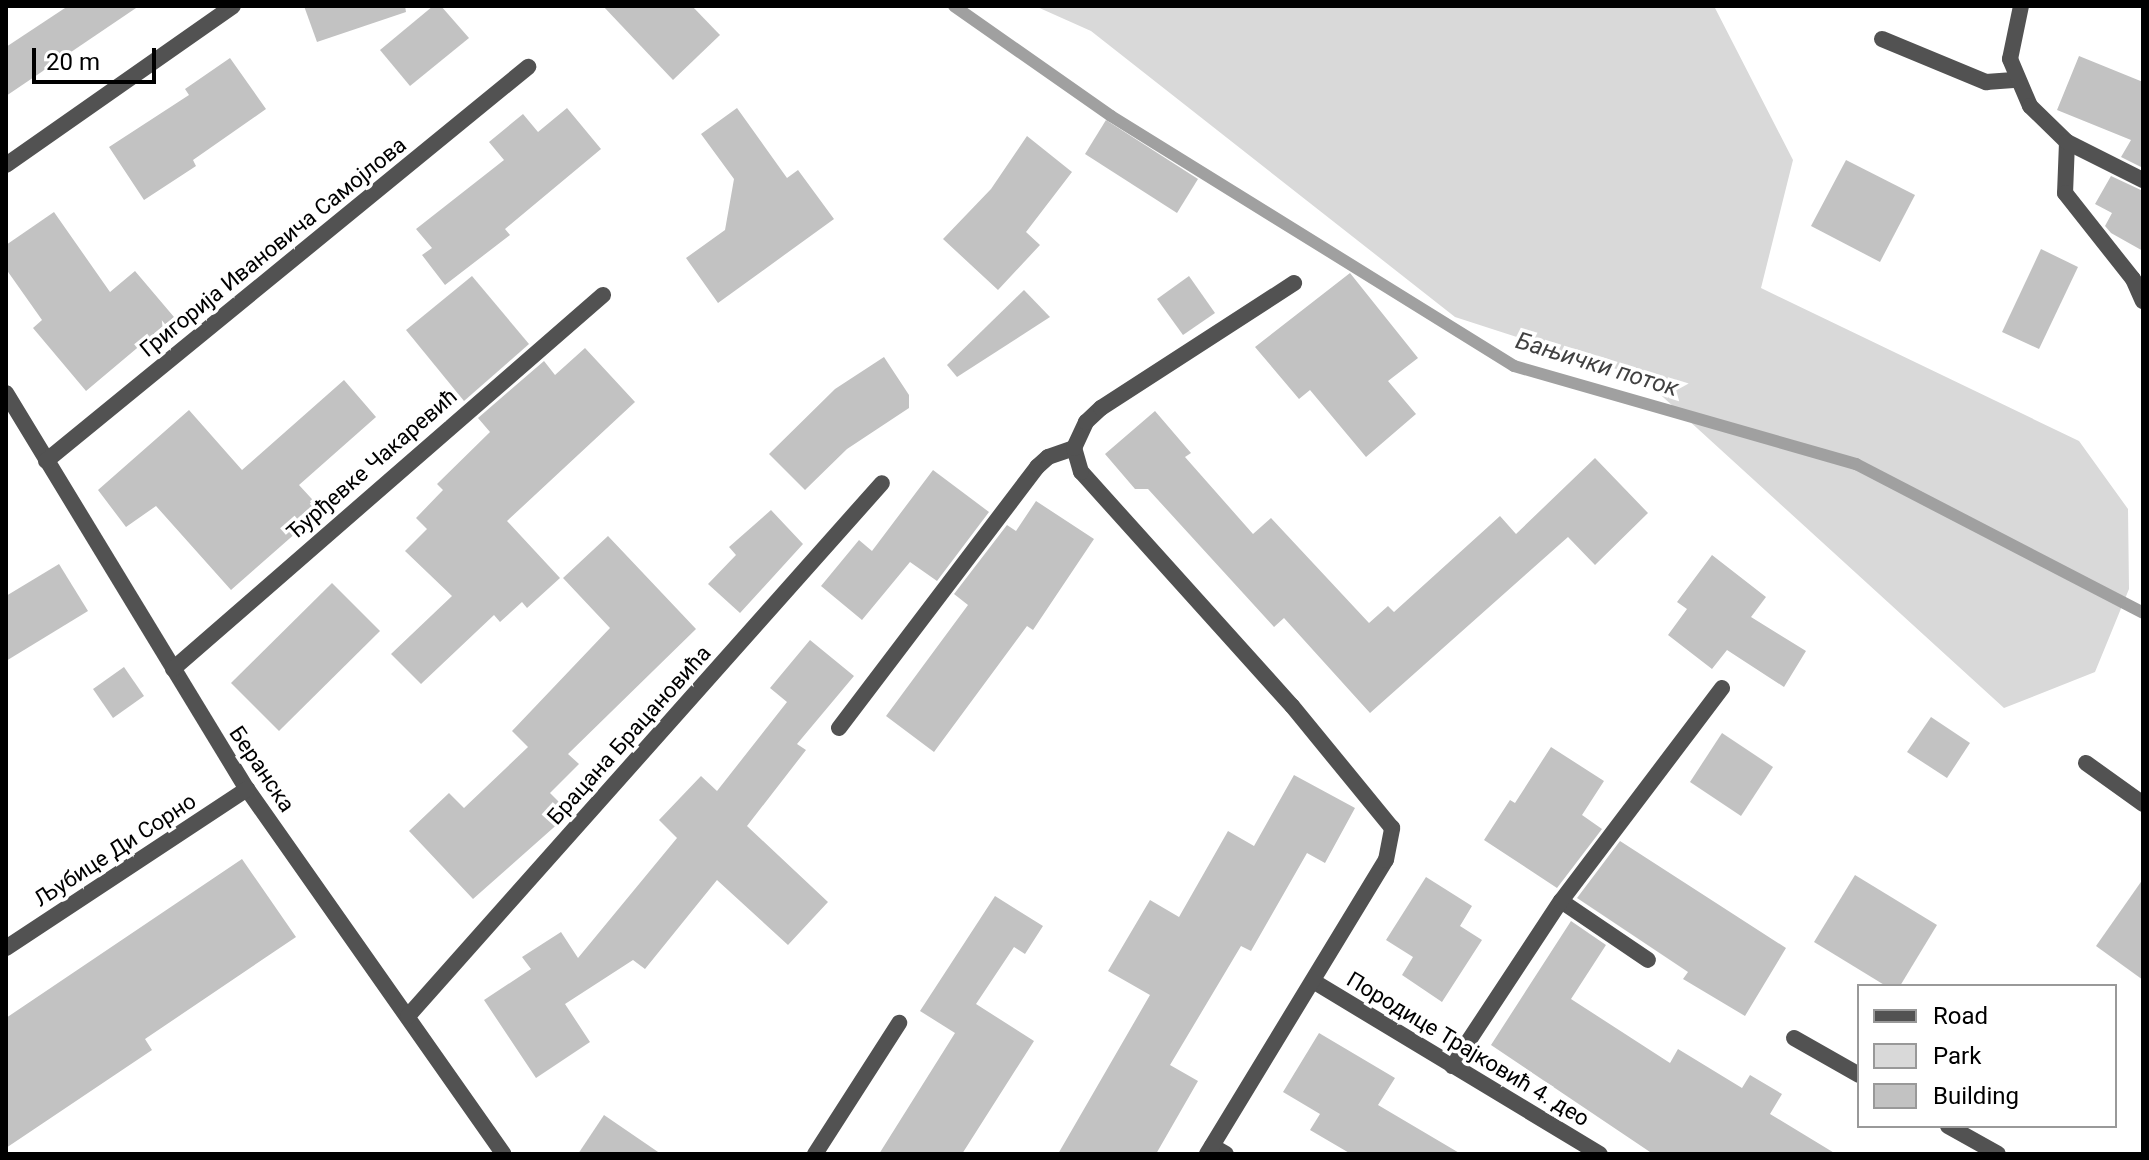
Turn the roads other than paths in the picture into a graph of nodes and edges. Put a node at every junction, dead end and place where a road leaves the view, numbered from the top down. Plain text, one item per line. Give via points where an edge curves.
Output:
1 (233, 6) edge
2 (2021, 6) edge
3 (1882, 39) dead end
4 (528, 67) dead end
5 (2017, 80) junction
6 (2067, 142) junction
7 (6, 165) edge
8 (2143, 180) edge
9 (1294, 283) dead end
10 (603, 295) dead end
11 (2143, 301) edge
12 (6, 393) edge
13 (1075, 451) junction
14 (46, 461) junction
15 (882, 483) dead end
16 (173, 669) junction
17 (1722, 688) dead end
18 (839, 728) dead end
19 (2086, 763) dead end
20 (247, 789) junction
21 (2143, 804) edge
22 (1561, 901) junction
23 (6, 948) edge
24 (1648, 960) dead end
25 (1313, 981) junction
26 (408, 1016) junction
27 (899, 1023) dead end
28 (1794, 1038) dead end
29 (1452, 1066) junction
30 (1857, 1074) edge
31 (1952, 1128) edge
32 (1215, 1151) edge
33 (504, 1154) edge
34 (815, 1154) edge
35 (1600, 1154) edge
36 (1998, 1154) edge

1 - 7 street
2 - 5 street via 2010,41
3 - 5 street via 1986,82
4 - 14 street, Григорија Ивановича Самојлова
5 - 6 street via 2044,125
6 - 8 street
6 - 11 street via 2065,193 2133,279
9 - 13 street via 1101,408 1086,422
10 - 16 street, Ђурђевке Чакаревић
12 - 14 street, Беранска
13 - 18 street via 1048,457 1037,467
13 - 25 street, Породице Трајковић 4. део via 1081,472 1388,818 1393,839 1386,860
14 - 16 street, Беранска
15 - 26 street, Брацана Брацановића
16 - 20 street, Беранска
17 - 22 street
19 - 21 street
20 - 23 street, Љубице Ди Сорно
20 - 26 street, Беранска
22 - 24 street
22 - 29 street
25 - 29 street, Породице Трајковић 4. део
25 - 32 street, Породице Трајковић 4. део
26 - 33 street, Беранска
27 - 34 street
28 - 30 street
29 - 35 street, Породице Трајковић 4. део
31 - 36 street

